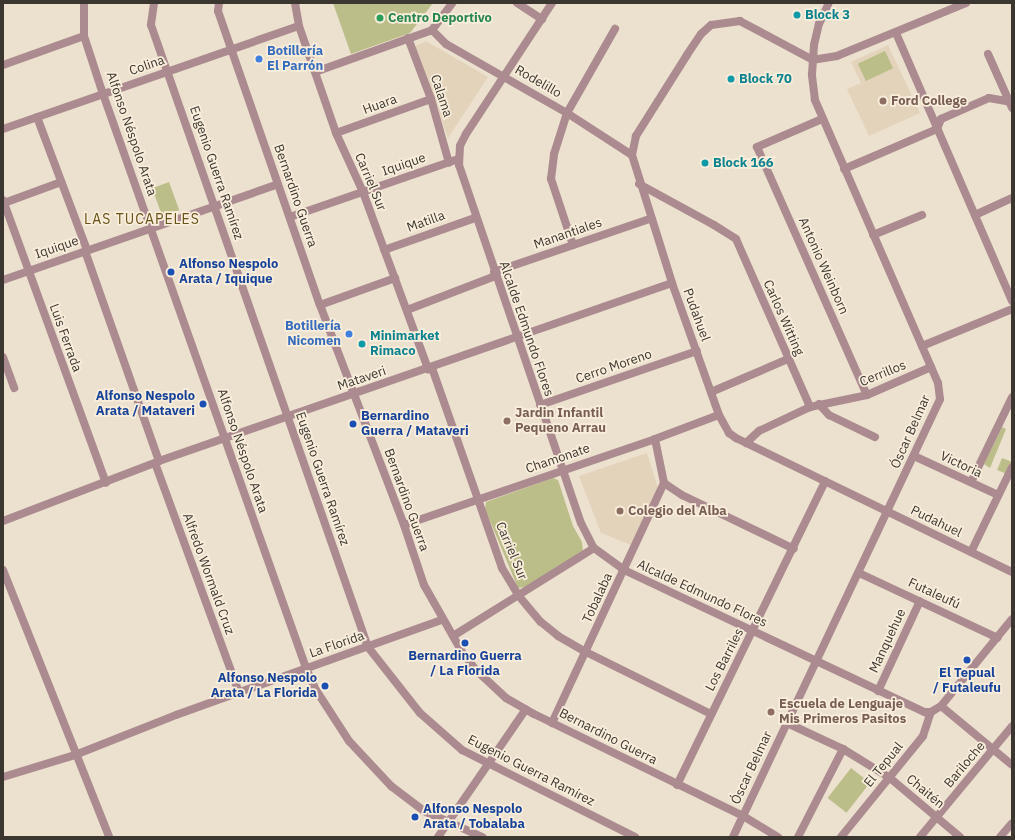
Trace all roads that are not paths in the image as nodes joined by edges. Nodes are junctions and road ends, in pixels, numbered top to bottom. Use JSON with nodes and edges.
{"nodes":[{"id":1,"x":84,"y":3,"type":"edge"},
{"id":2,"x":154,"y":3,"type":"edge"},
{"id":3,"x":219,"y":3,"type":"edge"},
{"id":4,"x":295,"y":3,"type":"edge"},
{"id":5,"x":452,"y":3,"type":"edge"},
{"id":6,"x":518,"y":3,"type":"edge"},
{"id":7,"x":552,"y":3,"type":"edge"},
{"id":8,"x":828,"y":3,"type":"edge"},
{"id":9,"x":966,"y":3,"type":"edge"},
{"id":10,"x":542,"y":19,"type":"junction"},
{"id":11,"x":299,"y":26,"type":"junction"},
{"id":12,"x":615,"y":29,"type":"dead end"},
{"id":13,"x":432,"y":30,"type":"junction"},
{"id":14,"x":896,"y":33,"type":"junction"},
{"id":15,"x":84,"y":36,"type":"junction"},
{"id":16,"x":408,"y":38,"type":"junction"},
{"id":17,"x":231,"y":50,"type":"junction"},
{"id":18,"x":988,"y":54,"type":"dead end"},
{"id":19,"x":813,"y":60,"type":"junction"},
{"id":20,"x":3,"y":65,"type":"edge"},
{"id":21,"x":168,"y":72,"type":"junction"},
{"id":22,"x":315,"y":72,"type":"junction"},
{"id":23,"x":504,"y":77,"type":"junction"},
{"id":24,"x":103,"y":94,"type":"junction"},
{"id":25,"x":431,"y":99,"type":"junction"},
{"id":26,"x":1011,"y":104,"type":"edge"},
{"id":27,"x":566,"y":113,"type":"junction"},
{"id":28,"x":37,"y":117,"type":"junction"},
{"id":29,"x":822,"y":119,"type":"junction"},
{"id":30,"x":938,"y":128,"type":"junction"},
{"id":31,"x":3,"y":129,"type":"edge"},
{"id":32,"x":336,"y":133,"type":"junction"},
{"id":33,"x":632,"y":156,"type":"junction"},
{"id":34,"x":458,"y":160,"type":"junction"},
{"id":35,"x":449,"y":163,"type":"junction"},
{"id":36,"x":844,"y":169,"type":"junction"},
{"id":37,"x":61,"y":182,"type":"junction"},
{"id":38,"x":278,"y":184,"type":"junction"},
{"id":39,"x":639,"y":184,"type":"junction"},
{"id":40,"x":363,"y":192,"type":"junction"},
{"id":41,"x":1012,"y":198,"type":"edge"},
{"id":42,"x":4,"y":201,"type":"edge"},
{"id":43,"x":214,"y":206,"type":"junction"},
{"id":44,"x":922,"y":215,"type":"dead end"},
{"id":45,"x":975,"y":215,"type":"junction"},
{"id":46,"x":290,"y":217,"type":"junction"},
{"id":47,"x":475,"y":218,"type":"junction"},
{"id":48,"x":650,"y":219,"type":"junction"},
{"id":49,"x":151,"y":228,"type":"junction"},
{"id":50,"x":873,"y":235,"type":"junction"},
{"id":51,"x":573,"y":245,"type":"junction"},
{"id":52,"x":384,"y":250,"type":"junction"},
{"id":53,"x":86,"y":251,"type":"junction"},
{"id":54,"x":28,"y":271,"type":"junction"},
{"id":55,"x":495,"y":274,"type":"junction"},
{"id":56,"x":395,"y":278,"type":"junction"},
{"id":57,"x":3,"y":280,"type":"edge"},
{"id":58,"x":672,"y":283,"type":"junction"},
{"id":59,"x":1012,"y":301,"type":"edge"},
{"id":60,"x":320,"y":305,"type":"junction"},
{"id":61,"x":1012,"y":309,"type":"edge"},
{"id":62,"x":406,"y":310,"type":"junction"},
{"id":63,"x":516,"y":337,"type":"junction"},
{"id":64,"x":922,"y":346,"type":"junction"},
{"id":65,"x":697,"y":351,"type":"junction"},
{"id":66,"x":3,"y":357,"type":"edge"},
{"id":67,"x":788,"y":359,"type":"junction"},
{"id":68,"x":931,"y":367,"type":"junction"},
{"id":69,"x":430,"y":368,"type":"junction"},
{"id":70,"x":14,"y":388,"type":"dead end"},
{"id":71,"x":711,"y":392,"type":"junction"},
{"id":72,"x":354,"y":394,"type":"junction"},
{"id":73,"x":867,"y":395,"type":"junction"},
{"id":74,"x":1012,"y":397,"type":"edge"},
{"id":75,"x":819,"y":404,"type":"junction"},
{"id":76,"x":540,"y":405,"type":"junction"},
{"id":77,"x":810,"y":407,"type":"junction"},
{"id":78,"x":719,"y":415,"type":"junction"},
{"id":79,"x":288,"y":416,"type":"junction"},
{"id":80,"x":875,"y":437,"type":"dead end"},
{"id":81,"x":225,"y":438,"type":"junction"},
{"id":82,"x":655,"y":439,"type":"junction"},
{"id":83,"x":746,"y":444,"type":"junction"},
{"id":84,"x":914,"y":456,"type":"junction"},
{"id":85,"x":157,"y":462,"type":"junction"},
{"id":86,"x":1012,"y":467,"type":"edge"},
{"id":87,"x":562,"y":469,"type":"junction"},
{"id":88,"x":825,"y":481,"type":"junction"},
{"id":89,"x":971,"y":482,"type":"junction"},
{"id":90,"x":106,"y":483,"type":"junction"},
{"id":91,"x":664,"y":483,"type":"junction"},
{"id":92,"x":998,"y":495,"type":"junction"},
{"id":93,"x":478,"y":500,"type":"junction"},
{"id":94,"x":887,"y":512,"type":"junction"},
{"id":95,"x":3,"y":521,"type":"edge"},
{"id":96,"x":404,"y":525,"type":"junction"},
{"id":97,"x":594,"y":548,"type":"junction"},
{"id":98,"x":794,"y":549,"type":"junction"},
{"id":99,"x":971,"y":552,"type":"junction"},
{"id":100,"x":3,"y":570,"type":"edge"},
{"id":101,"x":624,"y":570,"type":"junction"},
{"id":102,"x":1012,"y":572,"type":"edge"},
{"id":103,"x":859,"y":573,"type":"junction"},
{"id":104,"x":518,"y":595,"type":"junction"},
{"id":105,"x":920,"y":601,"type":"junction"},
{"id":106,"x":1012,"y":619,"type":"edge"},
{"id":107,"x":442,"y":620,"type":"junction"},
{"id":108,"x":753,"y":631,"type":"junction"},
{"id":109,"x":453,"y":636,"type":"junction"},
{"id":110,"x":998,"y":638,"type":"junction"},
{"id":111,"x":368,"y":647,"type":"junction"},
{"id":112,"x":586,"y":652,"type":"junction"},
{"id":113,"x":816,"y":661,"type":"junction"},
{"id":114,"x":306,"y":668,"type":"junction"},
{"id":115,"x":878,"y":690,"type":"junction"},
{"id":116,"x":239,"y":693,"type":"junction"},
{"id":117,"x":940,"y":706,"type":"junction"},
{"id":118,"x":526,"y":709,"type":"junction"},
{"id":119,"x":931,"y":712,"type":"junction"},
{"id":120,"x":711,"y":714,"type":"junction"},
{"id":121,"x":552,"y":723,"type":"junction"},
{"id":122,"x":787,"y":723,"type":"junction"},
{"id":123,"x":1012,"y":726,"type":"edge"},
{"id":124,"x":843,"y":749,"type":"junction"},
{"id":125,"x":993,"y":750,"type":"junction"},
{"id":126,"x":75,"y":755,"type":"junction"},
{"id":127,"x":487,"y":764,"type":"junction"},
{"id":128,"x":1012,"y":765,"type":"edge"},
{"id":129,"x":3,"y":777,"type":"edge"},
{"id":130,"x":890,"y":778,"type":"junction"},
{"id":131,"x":677,"y":786,"type":"junction"},
{"id":132,"x":743,"y":816,"type":"junction"},
{"id":133,"x":936,"y":818,"type":"junction"},
{"id":134,"x":448,"y":822,"type":"junction"},
{"id":135,"x":1012,"y":823,"type":"edge"},
{"id":136,"x":109,"y":837,"type":"edge"},
{"id":137,"x":438,"y":837,"type":"edge"},
{"id":138,"x":482,"y":837,"type":"edge"},
{"id":139,"x":635,"y":837,"type":"edge"},
{"id":140,"x":733,"y":837,"type":"edge"},
{"id":141,"x":778,"y":837,"type":"edge"},
{"id":142,"x":798,"y":837,"type":"edge"},
{"id":143,"x":841,"y":837,"type":"edge"},
{"id":144,"x":920,"y":837,"type":"edge"},
{"id":145,"x":960,"y":837,"type":"edge"},
{"id":146,"x":1000,"y":837,"type":"edge"}],
"edges":[{"from":1,"to":15,"type":"street","name":"Alfonso Néspolo Arata"},
{"from":2,"to":21,"type":"street","name":"Eugenio Guerra Ramírez"},
{"from":3,"to":17,"type":"street","name":"Bernardino Guerra"},
{"from":4,"to":11,"type":"street","name":"Carriel Sur"},
{"from":5,"to":13,"type":"street"},
{"from":6,"to":10,"type":"street"},
{"from":7,"to":10,"type":"street","name":"Alcalde Edmundo Flores"},
{"from":8,"to":19,"type":"street","name":"Óscar Belmar"},
{"from":9,"to":14,"type":"street"},
{"from":10,"to":23,"type":"street","name":"Alcalde Edmundo Flores"},
{"from":11,"to":17,"type":"street","name":"Colina"},
{"from":11,"to":22,"type":"street","name":"Carriel Sur"},
{"from":12,"to":27,"type":"street"},
{"from":13,"to":16,"type":"street"},
{"from":13,"to":23,"type":"street","name":"Rodelillo"},
{"from":14,"to":19,"type":"street"},
{"from":14,"to":30,"type":"street"},
{"from":15,"to":20,"type":"street"},
{"from":15,"to":24,"type":"street","name":"Alfonso Néspolo Arata"},
{"from":16,"to":22,"type":"street"},
{"from":16,"to":25,"type":"street","name":"Calama"},
{"from":17,"to":21,"type":"street","name":"Colina"},
{"from":17,"to":38,"type":"street","name":"Bernardino Guerra"},
{"from":18,"to":26,"type":"street"},
{"from":19,"to":29,"type":"street","name":"Óscar Belmar"},
{"from":19,"to":33,"type":"street","name":"Pudahuel"},
{"from":21,"to":24,"type":"street","name":"Colina"},
{"from":21,"to":43,"type":"street","name":"Eugenio Guerra Ramírez"},
{"from":22,"to":32,"type":"street","name":"Carriel Sur"},
{"from":23,"to":27,"type":"street","name":"Rodelillo"},
{"from":23,"to":34,"type":"street","name":"Alcalde Edmundo Flores"},
{"from":24,"to":28,"type":"street","name":"Colina"},
{"from":24,"to":49,"type":"street","name":"Alfonso Néspolo Arata"},
{"from":25,"to":32,"type":"street","name":"Huara"},
{"from":25,"to":35,"type":"street","name":"Calama"},
{"from":26,"to":30,"type":"street"},
{"from":27,"to":33,"type":"street","name":"Rodelillo"},
{"from":27,"to":51,"type":"street"},
{"from":28,"to":31,"type":"street","name":"Colina"},
{"from":28,"to":37,"type":"street","name":"Alfredo Wormald Cruz"},
{"from":29,"to":36,"type":"street","name":"Óscar Belmar"},
{"from":29,"to":73,"type":"street","name":"Antonio Weinborn"},
{"from":30,"to":36,"type":"street"},
{"from":30,"to":45,"type":"street"},
{"from":32,"to":40,"type":"street","name":"Carriel Sur"},
{"from":33,"to":39,"type":"street","name":"Pudahuel"},
{"from":34,"to":35,"type":"street","name":"Iquique"},
{"from":34,"to":47,"type":"street","name":"Alcalde Edmundo Flores"},
{"from":35,"to":40,"type":"street","name":"Iquique"},
{"from":36,"to":50,"type":"street","name":"Óscar Belmar"},
{"from":37,"to":42,"type":"street"},
{"from":37,"to":53,"type":"street","name":"Alfredo Wormald Cruz"},
{"from":38,"to":43,"type":"street","name":"Iquique"},
{"from":38,"to":46,"type":"street","name":"Bernardino Guerra"},
{"from":39,"to":48,"type":"street","name":"Pudahuel"},
{"from":39,"to":67,"type":"street","name":"Carlos Witting"},
{"from":40,"to":46,"type":"street","name":"Iquique"},
{"from":40,"to":52,"type":"street","name":"Carriel Sur"},
{"from":41,"to":45,"type":"street"},
{"from":42,"to":54,"type":"street","name":"Luis Ferrada"},
{"from":43,"to":49,"type":"street","name":"Iquique"},
{"from":43,"to":79,"type":"street","name":"Eugenio Guerra Ramírez"},
{"from":44,"to":50,"type":"street"},
{"from":45,"to":59,"type":"street"},
{"from":46,"to":60,"type":"street","name":"Bernardino Guerra"},
{"from":47,"to":52,"type":"street","name":"Matilla"},
{"from":47,"to":55,"type":"street","name":"Alcalde Edmundo Flores"},
{"from":48,"to":51,"type":"street","name":"Manantiales"},
{"from":48,"to":58,"type":"street","name":"Pudahuel"},
{"from":49,"to":53,"type":"street","name":"Iquique"},
{"from":49,"to":81,"type":"street","name":"Alfonso Néspolo Arata"},
{"from":50,"to":64,"type":"street","name":"Óscar Belmar"},
{"from":51,"to":55,"type":"street","name":"Manantiales"},
{"from":52,"to":56,"type":"street","name":"Carriel Sur"},
{"from":53,"to":54,"type":"street","name":"Iquique"},
{"from":53,"to":85,"type":"street","name":"Alfredo Wormald Cruz"},
{"from":54,"to":57,"type":"street","name":"Iquique"},
{"from":54,"to":90,"type":"street","name":"Luis Ferrada"},
{"from":55,"to":62,"type":"street","name":"Manantiales"},
{"from":55,"to":63,"type":"street","name":"Alcalde Edmundo Flores"},
{"from":56,"to":60,"type":"street"},
{"from":56,"to":62,"type":"street","name":"Carriel Sur"},
{"from":58,"to":63,"type":"street","name":"Mataveri"},
{"from":58,"to":65,"type":"street","name":"Pudahuel"},
{"from":60,"to":72,"type":"street","name":"Bernardino Guerra"},
{"from":61,"to":64,"type":"street"},
{"from":62,"to":69,"type":"street","name":"Carriel Sur"},
{"from":63,"to":69,"type":"street","name":"Mataveri"},
{"from":63,"to":76,"type":"street","name":"Alcalde Edmundo Flores"},
{"from":64,"to":68,"type":"street","name":"Óscar Belmar"},
{"from":65,"to":71,"type":"street","name":"Pudahuel"},
{"from":65,"to":76,"type":"street","name":"Cerro Moreno"},
{"from":66,"to":70,"type":"street"},
{"from":67,"to":71,"type":"street"},
{"from":67,"to":77,"type":"street","name":"Carlos Witting"},
{"from":68,"to":73,"type":"street","name":"Cerrillos"},
{"from":68,"to":84,"type":"street","name":"Óscar Belmar"},
{"from":69,"to":72,"type":"street","name":"Mataveri"},
{"from":69,"to":93,"type":"street","name":"Carriel Sur"},
{"from":71,"to":78,"type":"street","name":"Pudahuel"},
{"from":72,"to":79,"type":"street","name":"Mataveri"},
{"from":72,"to":96,"type":"street","name":"Bernardino Guerra"},
{"from":73,"to":75,"type":"street","name":"Cerrillos"},
{"from":74,"to":89,"type":"street"},
{"from":75,"to":77,"type":"street","name":"Cerrillos"},
{"from":75,"to":80,"type":"street"},
{"from":76,"to":87,"type":"street","name":"Alcalde Edmundo Flores"},
{"from":77,"to":83,"type":"street","name":"Cerrillos"},
{"from":78,"to":82,"type":"street","name":"Chamonate"},
{"from":78,"to":83,"type":"street","name":"Pudahuel"},
{"from":79,"to":81,"type":"street","name":"Mataveri"},
{"from":79,"to":111,"type":"street","name":"Eugenio Guerra Ramírez"},
{"from":81,"to":85,"type":"street","name":"Mataveri"},
{"from":81,"to":114,"type":"street","name":"Alfonso Néspolo Arata"},
{"from":82,"to":87,"type":"street","name":"Chamonate"},
{"from":82,"to":91,"type":"street"},
{"from":83,"to":88,"type":"street","name":"Pudahuel"},
{"from":84,"to":89,"type":"street","name":"Victoria"},
{"from":84,"to":94,"type":"street","name":"Óscar Belmar"},
{"from":85,"to":90,"type":"street","name":"Mataveri"},
{"from":85,"to":116,"type":"street","name":"Alfredo Wormald Cruz"},
{"from":86,"to":92,"type":"street"},
{"from":87,"to":93,"type":"street","name":"Chamonate"},
{"from":87,"to":97,"type":"street","name":"Alcalde Edmundo Flores"},
{"from":88,"to":94,"type":"street","name":"Pudahuel"},
{"from":88,"to":98,"type":"street","name":"Los Barriles"},
{"from":89,"to":92,"type":"street","name":"Victoria"},
{"from":90,"to":95,"type":"street","name":"Mataveri"},
{"from":91,"to":98,"type":"street"},
{"from":91,"to":101,"type":"street","name":"Tobalaba"},
{"from":92,"to":99,"type":"street"},
{"from":93,"to":96,"type":"street","name":"Chamonate"},
{"from":93,"to":104,"type":"street","name":"Carriel Sur"},
{"from":94,"to":99,"type":"street","name":"Pudahuel"},
{"from":94,"to":103,"type":"street","name":"Óscar Belmar"},
{"from":96,"to":107,"type":"street","name":"Bernardino Guerra"},
{"from":97,"to":101,"type":"street","name":"Alcalde Edmundo Flores"},
{"from":97,"to":104,"type":"street"},
{"from":98,"to":108,"type":"street","name":"Los Barriles"},
{"from":99,"to":102,"type":"street","name":"Pudahuel"},
{"from":100,"to":126,"type":"street"},
{"from":101,"to":108,"type":"street","name":"Alcalde Edmundo Flores"},
{"from":101,"to":112,"type":"street","name":"Tobalaba"},
{"from":103,"to":105,"type":"street","name":"Futaleufú"},
{"from":103,"to":113,"type":"street","name":"Óscar Belmar"},
{"from":104,"to":109,"type":"street"},
{"from":104,"to":112,"type":"street","name":"Carriel Sur"},
{"from":105,"to":110,"type":"street","name":"Futaleufú"},
{"from":105,"to":115,"type":"street","name":"Manquehue"},
{"from":106,"to":110,"type":"street"},
{"from":107,"to":109,"type":"street","name":"Bernardino Guerra"},
{"from":107,"to":111,"type":"street","name":"La Florida"},
{"from":108,"to":113,"type":"street","name":"Alcalde Edmundo Flores"},
{"from":108,"to":120,"type":"street","name":"Los Barriles"},
{"from":109,"to":118,"type":"street","name":"Bernardino Guerra"},
{"from":110,"to":117,"type":"street"},
{"from":111,"to":114,"type":"street","name":"La Florida"},
{"from":111,"to":127,"type":"street","name":"Eugenio Guerra Ramírez"},
{"from":112,"to":120,"type":"street","name":"Carriel Sur"},
{"from":112,"to":121,"type":"street","name":"Tobalaba"},
{"from":113,"to":115,"type":"street","name":"Alcalde Edmundo Flores"},
{"from":113,"to":122,"type":"street","name":"Óscar Belmar"},
{"from":114,"to":116,"type":"street","name":"La Florida"},
{"from":114,"to":134,"type":"street","name":"Alfonso Néspolo Arata"},
{"from":115,"to":119,"type":"street","name":"Alcalde Edmundo Flores"},
{"from":116,"to":126,"type":"street","name":"La Florida"},
{"from":117,"to":119,"type":"street"},
{"from":117,"to":125,"type":"street"},
{"from":118,"to":121,"type":"street","name":"Bernardino Guerra"},
{"from":118,"to":127,"type":"street"},
{"from":119,"to":130,"type":"street","name":"El Tepual"},
{"from":120,"to":131,"type":"street","name":"Los Barriles"},
{"from":121,"to":131,"type":"street","name":"Bernardino Guerra"},
{"from":122,"to":124,"type":"street","name":"Chaitén"},
{"from":122,"to":132,"type":"street","name":"Óscar Belmar"},
{"from":123,"to":125,"type":"street","name":"Bariloche"},
{"from":124,"to":130,"type":"street","name":"Chaitén"},
{"from":124,"to":142,"type":"street"},
{"from":125,"to":128,"type":"street"},
{"from":125,"to":133,"type":"street","name":"Bariloche"},
{"from":126,"to":129,"type":"street","name":"La Florida"},
{"from":126,"to":136,"type":"street"},
{"from":127,"to":134,"type":"street"},
{"from":127,"to":139,"type":"street","name":"Eugenio Guerra Ramírez"},
{"from":130,"to":133,"type":"street","name":"Chaitén"},
{"from":130,"to":143,"type":"street","name":"El Tepual"},
{"from":131,"to":132,"type":"street","name":"Bernardino Guerra"},
{"from":132,"to":140,"type":"street","name":"Óscar Belmar"},
{"from":132,"to":141,"type":"street","name":"Bernardino Guerra"},
{"from":133,"to":144,"type":"street","name":"Bariloche"},
{"from":133,"to":145,"type":"street","name":"Chaitén"},
{"from":134,"to":137,"type":"street"},
{"from":134,"to":138,"type":"street","name":"Alfonso Néspolo Arata"},
{"from":135,"to":146,"type":"street"}]}
